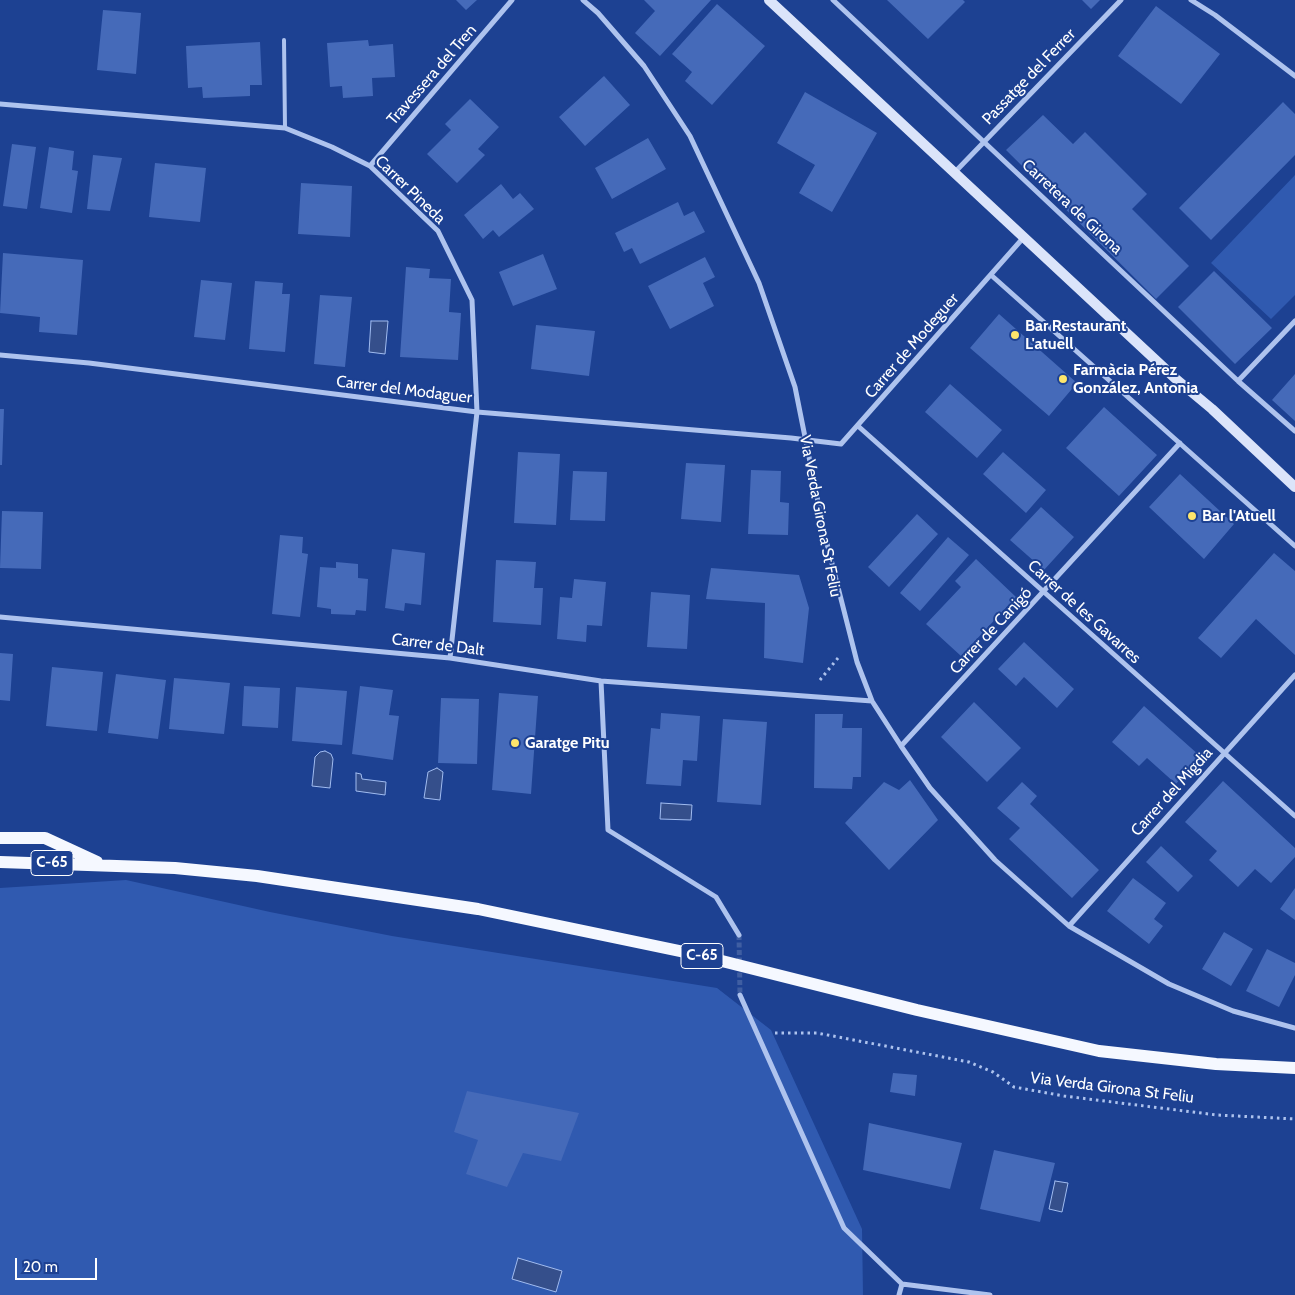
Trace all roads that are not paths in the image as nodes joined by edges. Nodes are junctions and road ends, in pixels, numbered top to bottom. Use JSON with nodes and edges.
{"nodes":[{"id":1,"x":512,"y":0,"type":"edge"},
{"id":2,"x":583,"y":0,"type":"edge"},
{"id":3,"x":769,"y":0,"type":"edge"},
{"id":4,"x":833,"y":0,"type":"edge"},
{"id":5,"x":1121,"y":0,"type":"edge"},
{"id":6,"x":1190,"y":0,"type":"edge"},
{"id":7,"x":284,"y":40,"type":"dead end"},
{"id":8,"x":1295,"y":76,"type":"edge"},
{"id":9,"x":0,"y":104,"type":"edge"},
{"id":10,"x":285,"y":128,"type":"junction"},
{"id":11,"x":984,"y":142,"type":"junction"},
{"id":12,"x":370,"y":166,"type":"junction"},
{"id":13,"x":955,"y":172,"type":"junction"},
{"id":14,"x":1024,"y":237,"type":"junction"},
{"id":15,"x":990,"y":275,"type":"junction"},
{"id":16,"x":1295,"y":321,"type":"edge"},
{"id":17,"x":0,"y":355,"type":"edge"},
{"id":18,"x":1238,"y":381,"type":"junction"},
{"id":19,"x":477,"y":412,"type":"junction"},
{"id":20,"x":858,"y":426,"type":"junction"},
{"id":21,"x":1295,"y":431,"type":"edge"},
{"id":22,"x":807,"y":440,"type":"junction"},
{"id":23,"x":1180,"y":443,"type":"junction"},
{"id":24,"x":1295,"y":487,"type":"edge"},
{"id":25,"x":1295,"y":546,"type":"edge"},
{"id":26,"x":1044,"y":593,"type":"junction"},
{"id":27,"x":0,"y":617,"type":"edge"},
{"id":28,"x":450,"y":658,"type":"junction"},
{"id":29,"x":1295,"y":675,"type":"edge"},
{"id":30,"x":601,"y":681,"type":"junction"},
{"id":31,"x":872,"y":701,"type":"junction"},
{"id":32,"x":900,"y":746,"type":"junction"},
{"id":33,"x":1224,"y":752,"type":"junction"},
{"id":34,"x":1295,"y":816,"type":"edge"},
{"id":35,"x":0,"y":838,"type":"edge"},
{"id":36,"x":0,"y":862,"type":"edge"},
{"id":37,"x":104,"y":865,"type":"junction"},
{"id":38,"x":1070,"y":926,"type":"junction"},
{"id":39,"x":739,"y":934,"type":"tunnel mouth"},
{"id":40,"x":740,"y":995,"type":"tunnel mouth"},
{"id":41,"x":1295,"y":1028,"type":"edge"},
{"id":42,"x":1295,"y":1068,"type":"edge"},
{"id":43,"x":902,"y":1284,"type":"junction"},
{"id":44,"x":899,"y":1295,"type":"edge"},
{"id":45,"x":990,"y":1295,"type":"edge"}],
"edges":[{"from":1,"to":12,"type":"street","name":"Travessera del Tren"},
{"from":2,"to":22,"type":"street"},
{"from":3,"to":13,"type":"main road"},
{"from":4,"to":11,"type":"street","name":"Carretera de Girona"},
{"from":5,"to":11,"type":"street","name":"Passatge del Ferrer"},
{"from":6,"to":8,"type":"street"},
{"from":7,"to":10,"type":"lane"},
{"from":9,"to":10,"type":"street","name":"Carrer Pineda"},
{"from":10,"to":12,"type":"street","name":"Carrer Pineda"},
{"from":11,"to":13,"type":"street","name":"Passatge del Ferrer"},
{"from":11,"to":18,"type":"street","name":"Carretera de Girona"},
{"from":12,"to":19,"type":"street","name":"Carrer Pineda"},
{"from":13,"to":14,"type":"main road"},
{"from":14,"to":15,"type":"street","name":"Carrer de Modeguer"},
{"from":14,"to":24,"type":"main road"},
{"from":15,"to":20,"type":"street","name":"Carrer de Modeguer"},
{"from":15,"to":23,"type":"street"},
{"from":16,"to":18,"type":"street"},
{"from":17,"to":19,"type":"street","name":"Carrer del Modaguer"},
{"from":18,"to":21,"type":"street","name":"Carretera de Girona"},
{"from":19,"to":22,"type":"street","name":"Carrer del Modaguer"},
{"from":19,"to":28,"type":"street","name":"Carrer Pineda"},
{"from":20,"to":22,"type":"street","name":"Carrer de Modeguer"},
{"from":20,"to":26,"type":"street","name":"Carrer de les Gavarres"},
{"from":22,"to":31,"type":"street"},
{"from":23,"to":25,"type":"street"},
{"from":23,"to":26,"type":"street","name":"Carrer de Canigó"},
{"from":26,"to":32,"type":"street","name":"Carrer de Canigó"},
{"from":26,"to":33,"type":"street","name":"Carrer de les Gavarres"},
{"from":27,"to":28,"type":"street","name":"Carrer de Dalt"},
{"from":28,"to":30,"type":"street","name":"Carrer de Dalt"},
{"from":29,"to":33,"type":"street","name":"Carrer del Migdia"},
{"from":30,"to":31,"type":"street","name":"Carrer de Dalt"},
{"from":30,"to":39,"type":"street"},
{"from":31,"to":32,"type":"street"},
{"from":32,"to":38,"type":"street"},
{"from":33,"to":34,"type":"street","name":"Carrer de les Gavarres"},
{"from":33,"to":38,"type":"street","name":"Carrer del Migdia"},
{"from":35,"to":37,"type":"main road"},
{"from":36,"to":37,"type":"main road","number":"C-65"},
{"from":37,"to":42,"type":"main road","number":"C-65"},
{"from":38,"to":41,"type":"street"},
{"from":40,"to":43,"type":"street"},
{"from":43,"to":44,"type":"street"},
{"from":43,"to":45,"type":"street"}]}
